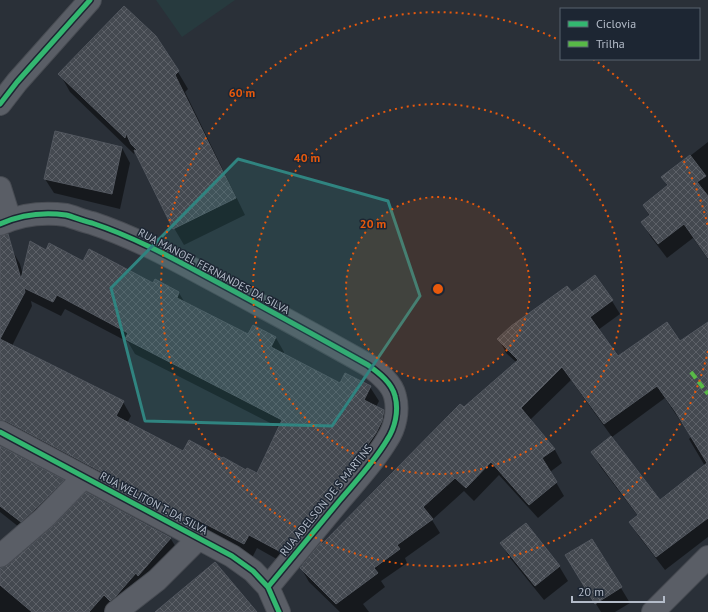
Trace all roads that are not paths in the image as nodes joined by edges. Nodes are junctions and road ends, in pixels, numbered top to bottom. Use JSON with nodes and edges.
{"nodes":[{"id":1,"x":90,"y":0,"type":"edge"},
{"id":2,"x":0,"y":104,"type":"edge"},
{"id":3,"x":0,"y":188,"type":"edge"},
{"id":4,"x":5,"y":222,"type":"edge"},
{"id":5,"x":384,"y":378,"type":"joint"},
{"id":6,"x":0,"y":432,"type":"edge"},
{"id":7,"x":84,"y":476,"type":"junction"},
{"id":8,"x":199,"y":538,"type":"junction"},
{"id":9,"x":0,"y":556,"type":"edge"},
{"id":10,"x":708,"y":558,"type":"edge"},
{"id":11,"x":268,"y":587,"type":"junction"},
{"id":12,"x":116,"y":612,"type":"edge"},
{"id":13,"x":279,"y":612,"type":"edge"},
{"id":14,"x":653,"y":612,"type":"edge"}],
"edges":[{"from":1,"to":2,"type":"street"},
{"from":3,"to":4,"type":"street"},
{"from":4,"to":5,"type":"street","name":"RUA MANOEL FERNANDES DA SILVA"},
{"from":5,"to":11,"type":"street","name":"RUA ADELSON DE S MARTINS"},
{"from":6,"to":7,"type":"street","name":"RUA WELITON T. DA SILVA"},
{"from":7,"to":8,"type":"street","name":"RUA WELITON T. DA SILVA"},
{"from":7,"to":9,"type":"street"},
{"from":8,"to":11,"type":"street","name":"RUA WELITON T. DA SILVA"},
{"from":8,"to":12,"type":"street"},
{"from":10,"to":14,"type":"street"},
{"from":11,"to":13,"type":"street","name":"RUA WELITON T. DA SILVA"}]}
